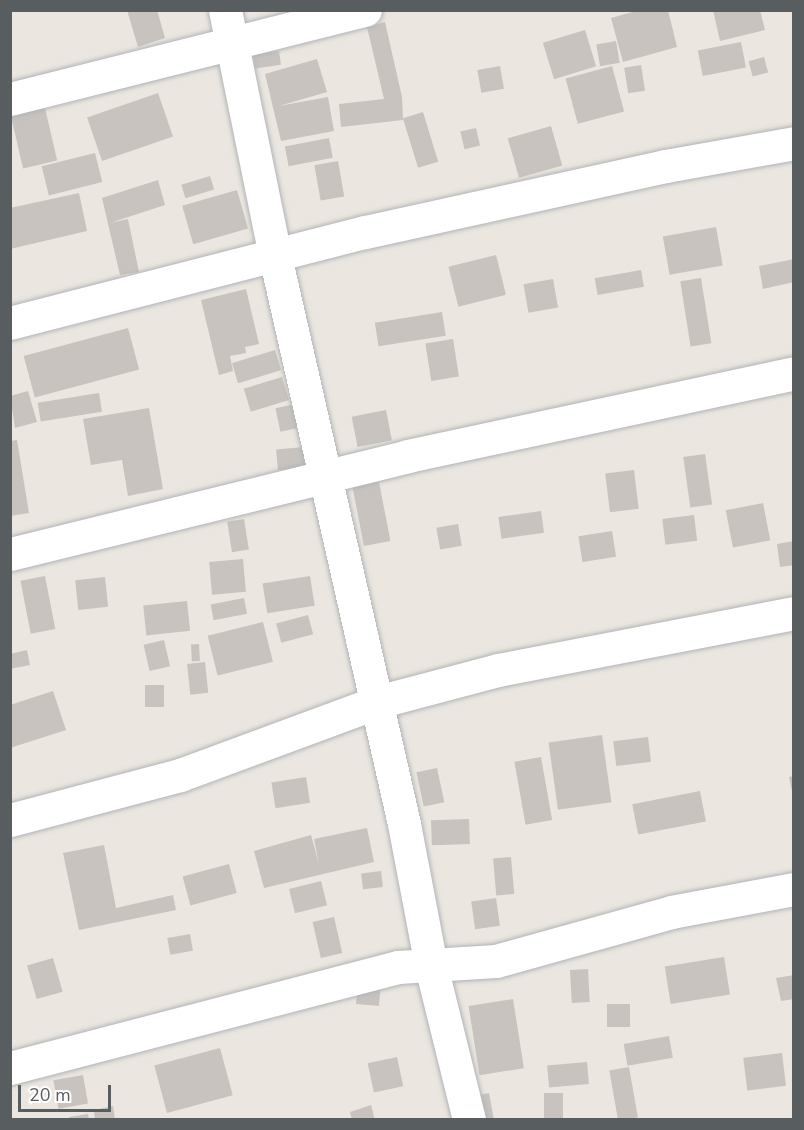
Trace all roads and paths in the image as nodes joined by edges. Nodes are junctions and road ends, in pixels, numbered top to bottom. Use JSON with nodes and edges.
{"nodes":[{"id":1,"x":225,"y":10,"type":"edge"},
{"id":2,"x":365,"y":10,"type":"edge"},
{"id":3,"x":229,"y":45,"type":"junction"},
{"id":4,"x":10,"y":99,"type":"edge"},
{"id":5,"x":794,"y":143,"type":"edge"},
{"id":6,"x":275,"y":256,"type":"junction"},
{"id":7,"x":10,"y":323,"type":"edge"},
{"id":8,"x":794,"y":373,"type":"edge"},
{"id":9,"x":325,"y":476,"type":"junction"},
{"id":10,"x":10,"y":554,"type":"edge"},
{"id":11,"x":794,"y":613,"type":"edge"},
{"id":12,"x":377,"y":702,"type":"junction"},
{"id":13,"x":10,"y":820,"type":"edge"},
{"id":14,"x":794,"y":889,"type":"edge"},
{"id":15,"x":431,"y":966,"type":"junction"},
{"id":16,"x":10,"y":1068,"type":"edge"},
{"id":17,"x":469,"y":1119,"type":"edge"}],
"edges":[{"from":1,"to":3,"type":"street"},
{"from":2,"to":3,"type":"street"},
{"from":3,"to":4,"type":"street"},
{"from":3,"to":6,"type":"street"},
{"from":5,"to":6,"type":"street"},
{"from":6,"to":7,"type":"street"},
{"from":6,"to":9,"type":"street"},
{"from":8,"to":9,"type":"street"},
{"from":9,"to":10,"type":"street"},
{"from":9,"to":12,"type":"street"},
{"from":11,"to":12,"type":"street"},
{"from":12,"to":13,"type":"street"},
{"from":12,"to":15,"type":"street"},
{"from":14,"to":15,"type":"street"},
{"from":15,"to":16,"type":"street"},
{"from":15,"to":17,"type":"street"}]}
